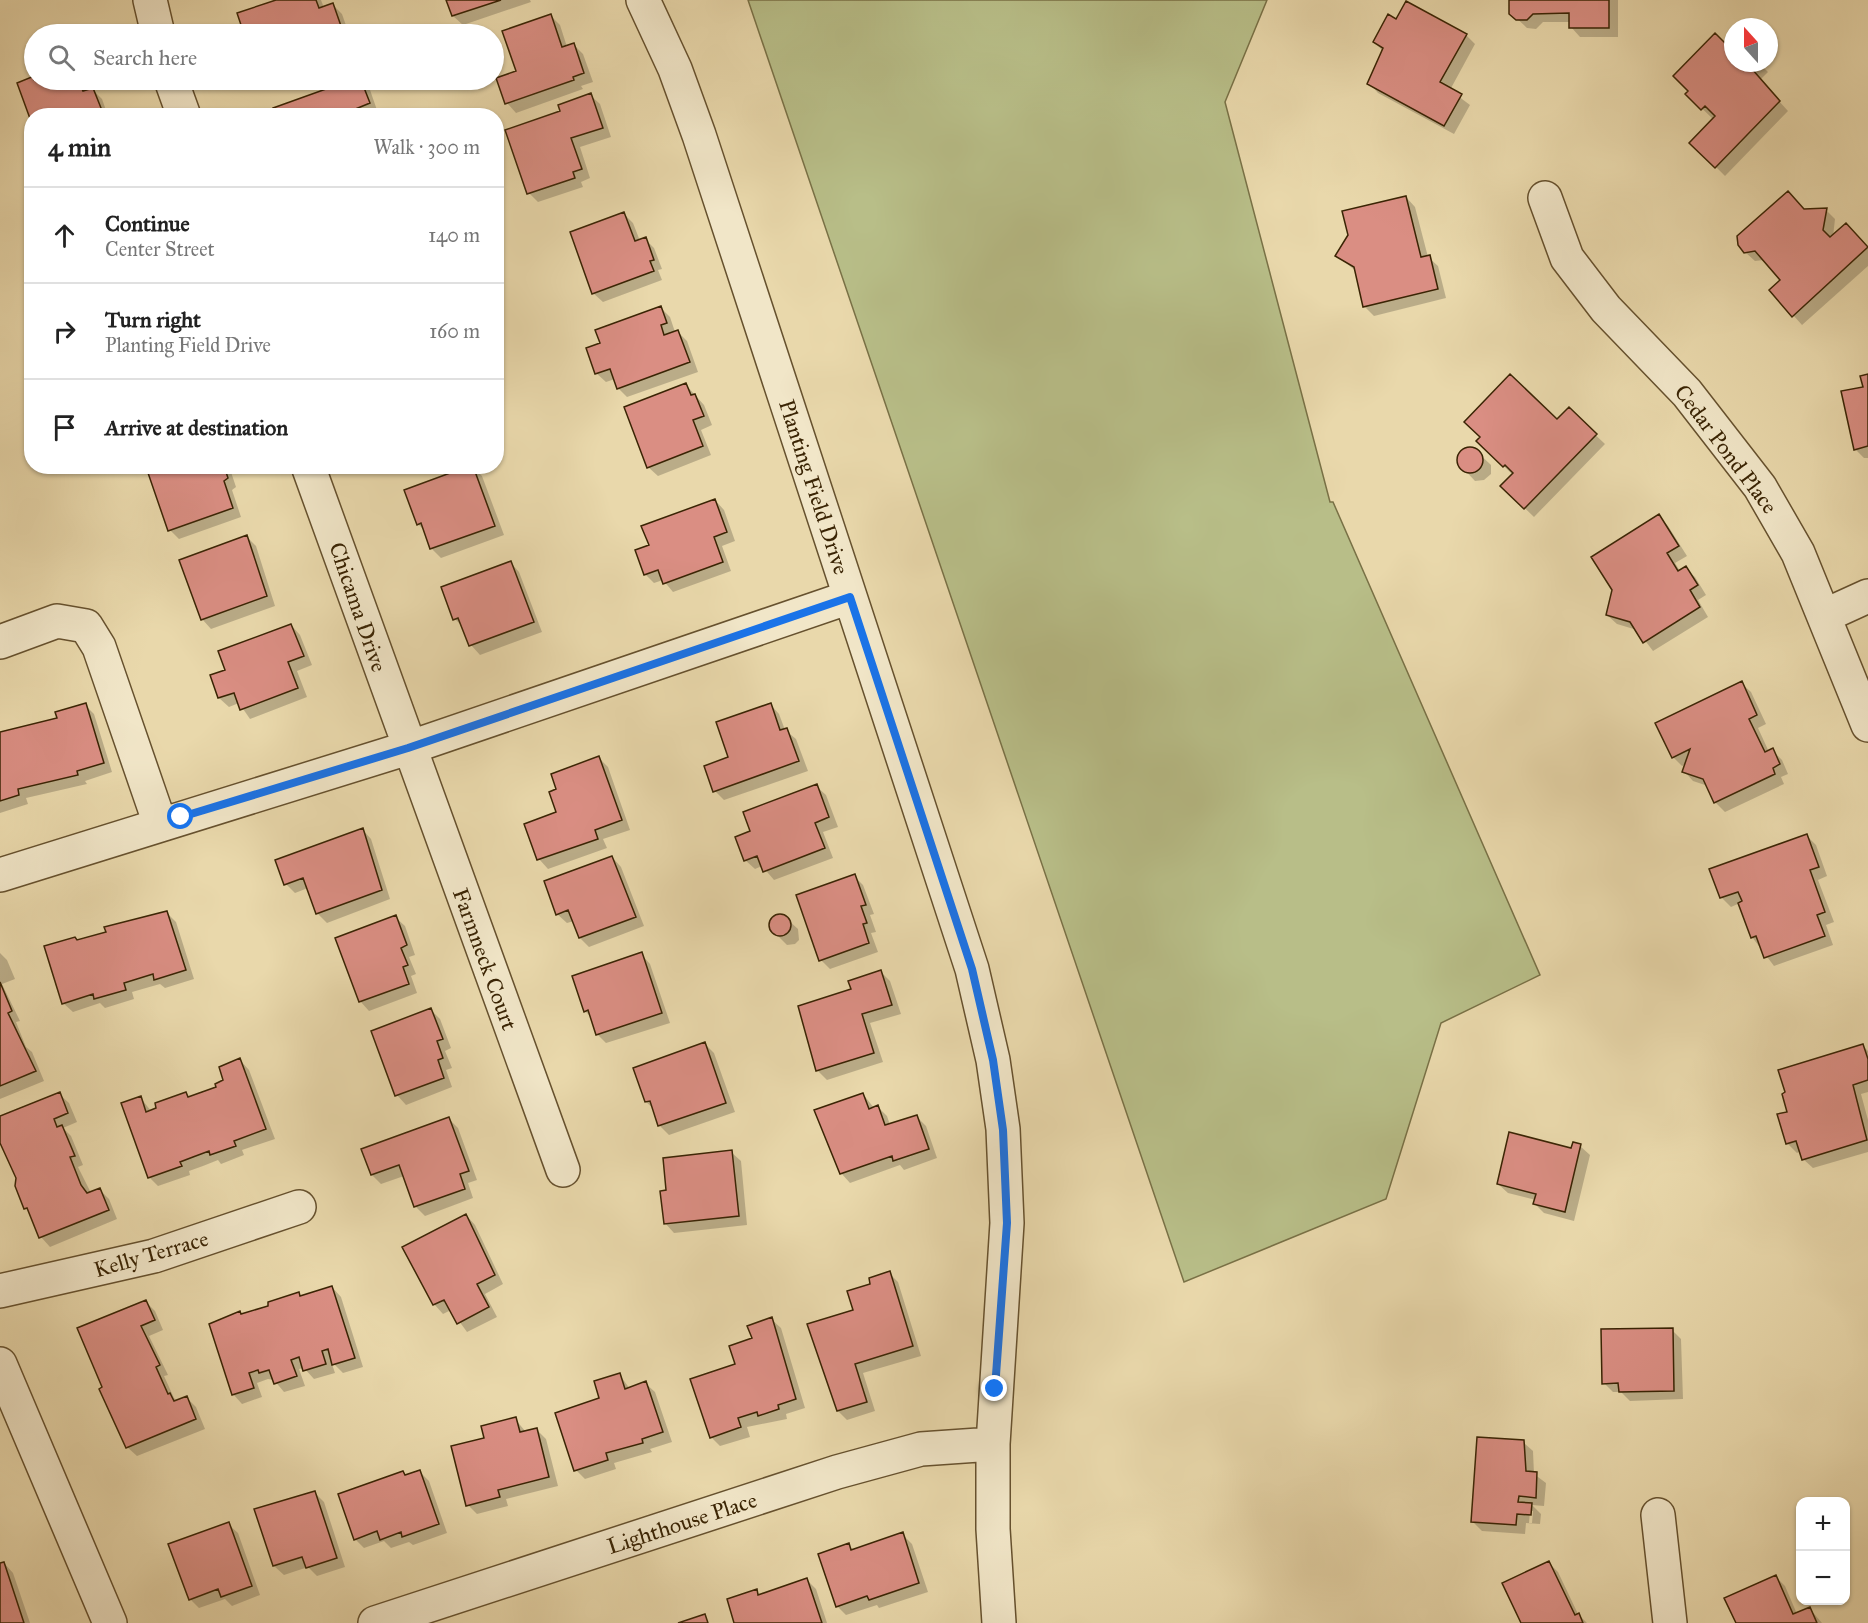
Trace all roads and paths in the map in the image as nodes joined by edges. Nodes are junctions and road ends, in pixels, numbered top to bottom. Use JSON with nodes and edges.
{"nodes":[{"id":1,"x":150,"y":0,"type":"edge"},
{"id":2,"x":643,"y":0,"type":"edge"},
{"id":3,"x":156,"y":24,"type":"edge"},
{"id":4,"x":175,"y":90,"type":"edge"},
{"id":5,"x":181,"y":108,"type":"edge"},
{"id":6,"x":1545,"y":198,"type":"dead end"},
{"id":7,"x":311,"y":474,"type":"edge"},
{"id":8,"x":1868,"y":596,"type":"edge"},
{"id":9,"x":850,"y":597,"type":"junction"},
{"id":10,"x":1824,"y":616,"type":"junction"},
{"id":11,"x":0,"y":642,"type":"edge"},
{"id":12,"x":1868,"y":725,"type":"edge"},
{"id":13,"x":408,"y":748,"type":"junction"},
{"id":14,"x":160,"y":824,"type":"junction"},
{"id":15,"x":0,"y":875,"type":"edge"},
{"id":16,"x":563,"y":1170,"type":"dead end"},
{"id":17,"x":299,"y":1207,"type":"dead end"},
{"id":18,"x":0,"y":1291,"type":"edge"},
{"id":19,"x":0,"y":1364,"type":"edge"},
{"id":20,"x":993,"y":1444,"type":"junction"},
{"id":21,"x":1658,"y":1515,"type":"dead end"},
{"id":22,"x":110,"y":1623,"type":"edge"},
{"id":23,"x":375,"y":1623,"type":"edge"},
{"id":24,"x":999,"y":1623,"type":"edge"},
{"id":25,"x":1670,"y":1623,"type":"edge"}],
"edges":[{"from":1,"to":3,"type":"street"},
{"from":2,"to":9,"type":"street","name":"Planting Field Drive"},
{"from":4,"to":5,"type":"street"},
{"from":6,"to":10,"type":"street","name":"Cedar Pond Place"},
{"from":7,"to":13,"type":"street","name":"Chicama Drive"},
{"from":8,"to":10,"type":"street"},
{"from":9,"to":13,"type":"street"},
{"from":9,"to":20,"type":"street","name":"Planting Field Drive"},
{"from":10,"to":12,"type":"street","name":"Cedar Pond Place"},
{"from":11,"to":14,"type":"street"},
{"from":13,"to":14,"type":"street"},
{"from":13,"to":16,"type":"street","name":"Farmneck Court"},
{"from":14,"to":15,"type":"street"},
{"from":17,"to":18,"type":"street","name":"Kelly Terrace"},
{"from":19,"to":22,"type":"street"},
{"from":20,"to":23,"type":"street","name":"Lighthouse Place"},
{"from":20,"to":24,"type":"street","name":"Planting Field Drive"},
{"from":21,"to":25,"type":"street"}]}
